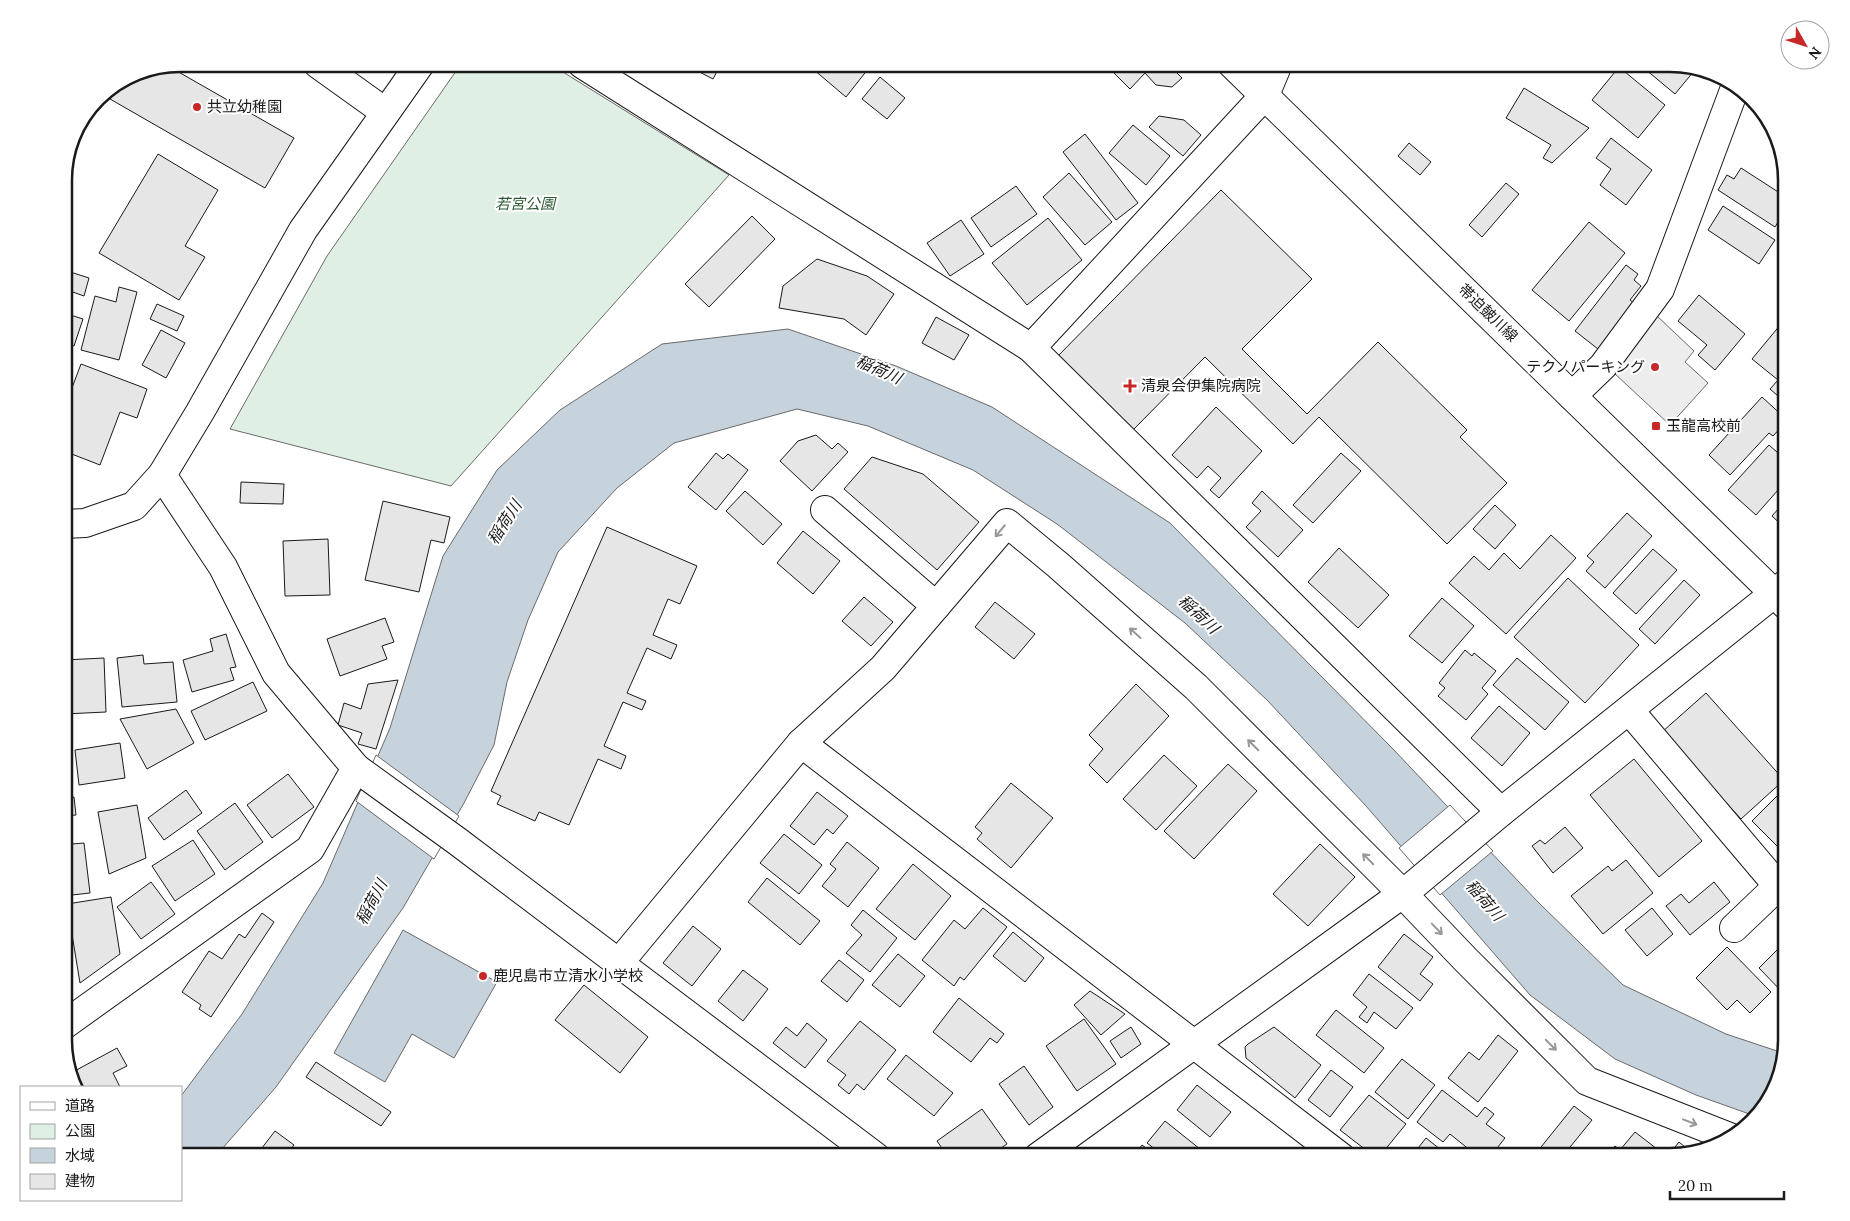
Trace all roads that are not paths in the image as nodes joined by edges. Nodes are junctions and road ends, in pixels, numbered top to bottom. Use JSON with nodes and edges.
{"nodes":[{"id":1,"x":1241,"y":72,"type":"edge"},
{"id":2,"x":1275,"y":72,"type":"edge"},
{"id":3,"x":330,"y":73,"type":"edge"},
{"id":4,"x":414,"y":73,"type":"edge"},
{"id":5,"x":596,"y":73,"type":"edge"},
{"id":6,"x":1733,"y":93,"type":"edge"},
{"id":7,"x":1265,"y":96,"type":"junction"},
{"id":8,"x":385,"y":112,"type":"junction"},
{"id":9,"x":1031,"y":348,"type":"junction"},
{"id":10,"x":1572,"y":396,"type":"junction"},
{"id":11,"x":162,"y":475,"type":"junction"},
{"id":12,"x":825,"y":510,"type":"dead end"},
{"id":13,"x":73,"y":524,"type":"edge"},
{"id":14,"x":1778,"y":589,"type":"edge"},
{"id":15,"x":1778,"y":598,"type":"edge"},
{"id":16,"x":936,"y":606,"type":"junction"},
{"id":17,"x":1629,"y":710,"type":"junction"},
{"id":18,"x":801,"y":743,"type":"junction"},
{"id":19,"x":356,"y":768,"type":"junction"},
{"id":20,"x":1497,"y":815,"type":"junction"},
{"id":21,"x":1406,"y":891,"type":"junction"},
{"id":22,"x":1734,"y":928,"type":"dead end"},
{"id":23,"x":618,"y":964,"type":"junction"},
{"id":24,"x":73,"y":1020,"type":"edge"},
{"id":25,"x":1195,"y":1044,"type":"junction"},
{"id":26,"x":1722,"y":1134,"type":"edge"},
{"id":27,"x":864,"y":1148,"type":"edge"},
{"id":28,"x":1051,"y":1148,"type":"edge"},
{"id":29,"x":1328,"y":1148,"type":"edge"}],
"edges":[{"from":1,"to":7,"type":"street","name":"帯迫皷川線"},
{"from":2,"to":7,"type":"street"},
{"from":3,"to":8,"type":"street"},
{"from":4,"to":8,"type":"street"},
{"from":5,"to":9,"type":"street"},
{"from":6,"to":10,"type":"street"},
{"from":7,"to":9,"type":"street"},
{"from":7,"to":10,"type":"street","name":"帯迫皷川線"},
{"from":8,"to":11,"type":"street"},
{"from":9,"to":20,"type":"street"},
{"from":10,"to":14,"type":"street","name":"帯迫皷川線"},
{"from":11,"to":13,"type":"street"},
{"from":11,"to":19,"type":"street"},
{"from":12,"to":16,"type":"street"},
{"from":15,"to":17,"type":"street"},
{"from":16,"to":18,"type":"street"},
{"from":21,"to":16,"type":"street","one_way":true},
{"from":17,"to":20,"type":"street"},
{"from":17,"to":22,"type":"street"},
{"from":18,"to":23,"type":"street"},
{"from":18,"to":25,"type":"street"},
{"from":19,"to":23,"type":"street"},
{"from":19,"to":24,"type":"street"},
{"from":20,"to":21,"type":"street"},
{"from":21,"to":25,"type":"street"},
{"from":21,"to":26,"type":"street","one_way":true},
{"from":23,"to":27,"type":"street"},
{"from":25,"to":28,"type":"street"},
{"from":25,"to":29,"type":"street"}]}
